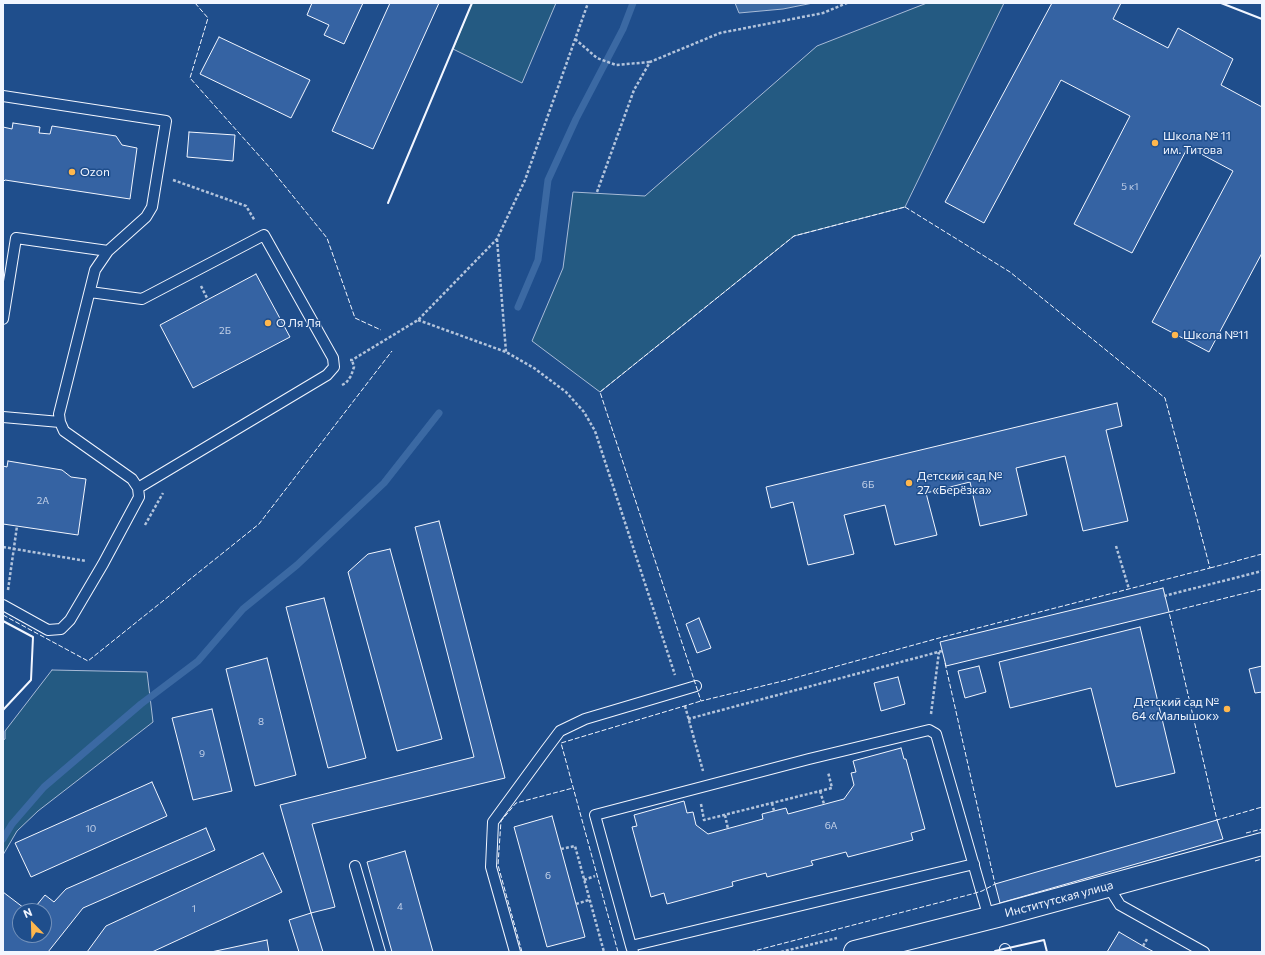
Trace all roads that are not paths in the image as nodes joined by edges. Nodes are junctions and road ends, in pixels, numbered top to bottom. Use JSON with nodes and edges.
{"nodes":[{"id":1,"x":3,"y":96,"type":"edge"},
{"id":2,"x":108,"y":252,"type":"junction"},
{"id":3,"x":90,"y":292,"type":"junction"},
{"id":4,"x":3,"y":318,"type":"edge"},
{"id":5,"x":3,"y":417,"type":"edge"},
{"id":6,"x":60,"y":422,"type":"junction"},
{"id":7,"x":138,"y":488,"type":"junction"},
{"id":8,"x":3,"y":605,"type":"edge"},
{"id":9,"x":696,"y":686,"type":"dead end"},
{"id":10,"x":1262,"y":844,"type":"edge"},
{"id":11,"x":974,"y":864,"type":"junction"},
{"id":12,"x":355,"y":866,"type":"dead end"},
{"id":13,"x":1108,"y":886,"type":"junction"},
{"id":14,"x":989,"y":918,"type":"junction"},
{"id":15,"x":632,"y":949,"type":"edge"},
{"id":16,"x":380,"y":952,"type":"edge"},
{"id":17,"x":515,"y":952,"type":"edge"},
{"id":18,"x":856,"y":952,"type":"edge"},
{"id":19,"x":1204,"y":952,"type":"edge"}],
"edges":[{"from":1,"to":2,"type":"lane"},
{"from":2,"to":3,"type":"lane"},
{"from":2,"to":4,"type":"lane"},
{"from":3,"to":6,"type":"lane"},
{"from":3,"to":7,"type":"lane"},
{"from":5,"to":6,"type":"lane"},
{"from":6,"to":7,"type":"lane"},
{"from":7,"to":8,"type":"lane"},
{"from":9,"to":17,"type":"lane"},
{"from":10,"to":13,"type":"street","name":"Институтская улица"},
{"from":11,"to":14,"type":"lane"},
{"from":11,"to":15,"type":"lane"},
{"from":11,"to":15,"type":"lane"},
{"from":12,"to":16,"type":"lane"},
{"from":13,"to":14,"type":"street","name":"Институтская улица"},
{"from":13,"to":19,"type":"lane"},
{"from":14,"to":18,"type":"street","name":"Институтская улица"}]}
